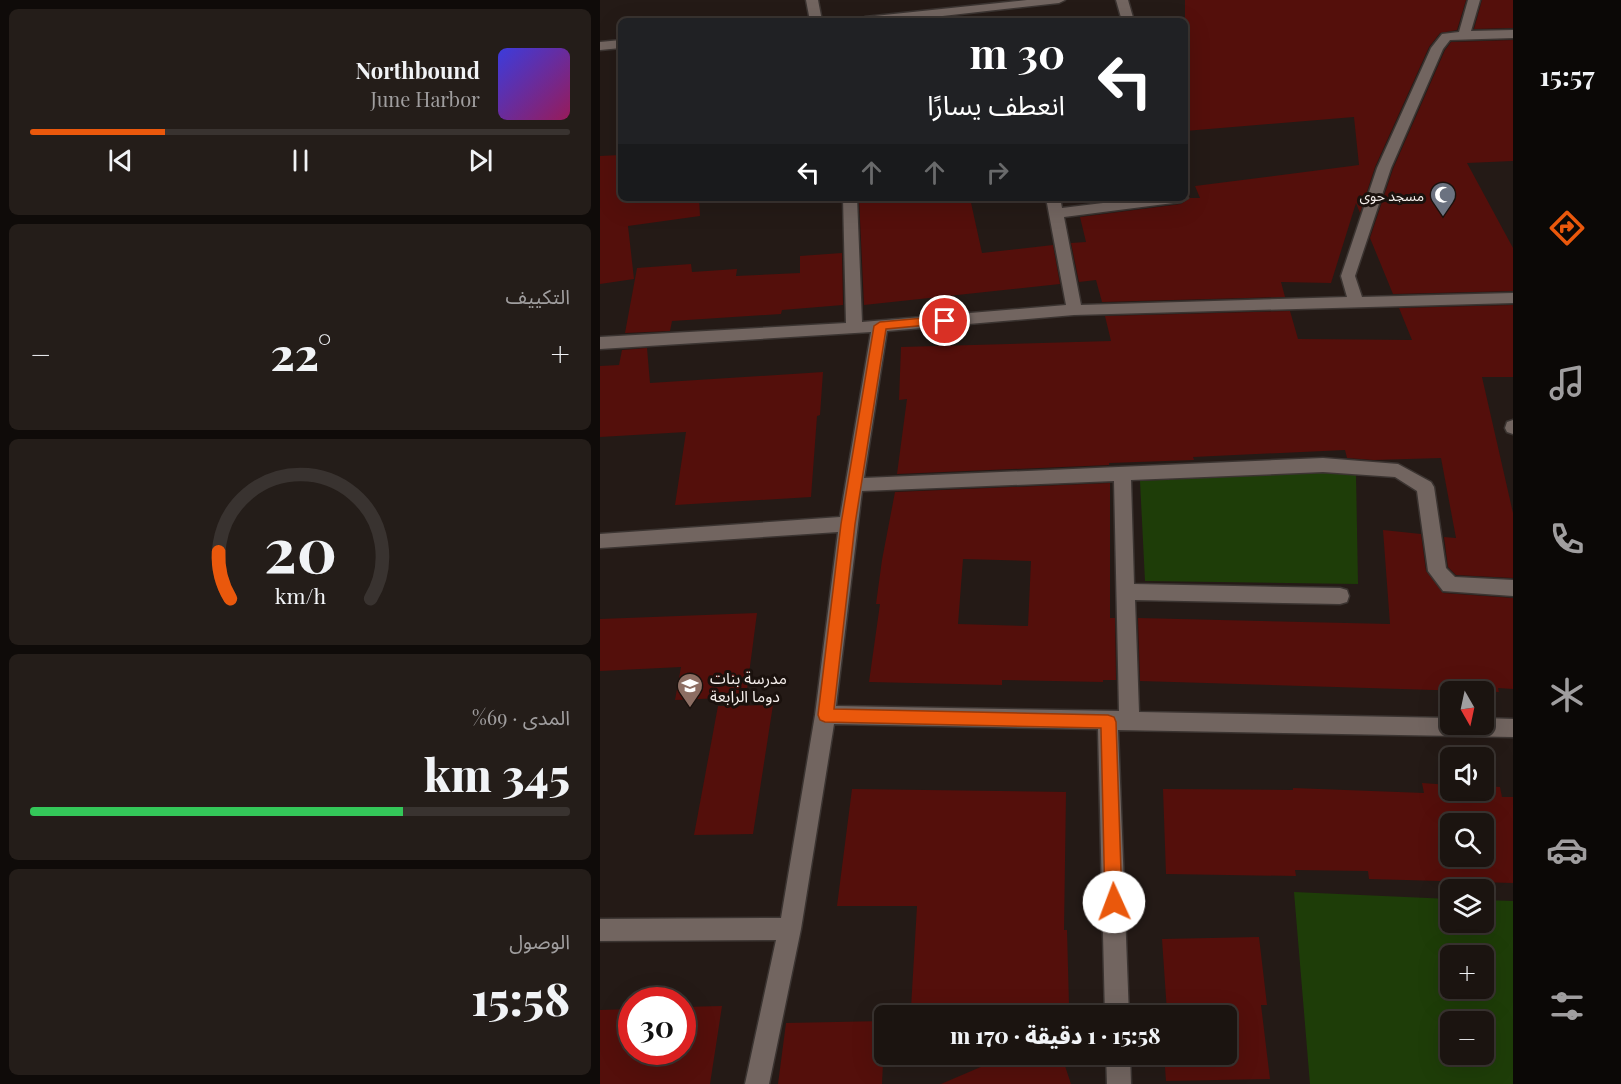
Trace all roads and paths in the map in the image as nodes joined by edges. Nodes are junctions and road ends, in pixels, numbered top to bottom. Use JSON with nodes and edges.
{"nodes":[{"id":1,"x":812,"y":0,"type":"edge"},
{"id":2,"x":1059,"y":0,"type":"edge"},
{"id":3,"x":1122,"y":0,"type":"edge"},
{"id":4,"x":1474,"y":0,"type":"edge"},
{"id":5,"x":1015,"y":2,"type":"edge"},
{"id":6,"x":815,"y":18,"type":"edge"},
{"id":7,"x":889,"y":18,"type":"edge"},
{"id":8,"x":1018,"y":18,"type":"edge"},
{"id":9,"x":1127,"y":18,"type":"edge"},
{"id":10,"x":1513,"y":34,"type":"edge"},
{"id":11,"x":1464,"y":35,"type":"junction"},
{"id":12,"x":618,"y":44,"type":"edge"},
{"id":13,"x":600,"y":46,"type":"edge"},
{"id":14,"x":850,"y":201,"type":"edge"},
{"id":15,"x":1054,"y":201,"type":"edge"},
{"id":16,"x":1156,"y":201,"type":"edge"},
{"id":17,"x":1056,"y":213,"type":"junction"},
{"id":18,"x":1513,"y":298,"type":"edge"},
{"id":19,"x":1356,"y":302,"type":"junction"},
{"id":20,"x":1074,"y":310,"type":"junction"},
{"id":21,"x":880,"y":326,"type":"junction"},
{"id":22,"x":854,"y":328,"type":"junction"},
{"id":23,"x":600,"y":343,"type":"edge"},
{"id":24,"x":1122,"y":473,"type":"junction"},
{"id":25,"x":854,"y":485,"type":"junction"},
{"id":26,"x":848,"y":524,"type":"junction"},
{"id":27,"x":600,"y":541,"type":"edge"},
{"id":28,"x":1513,"y":588,"type":"edge"},
{"id":29,"x":1125,"y":592,"type":"junction"},
{"id":30,"x":1340,"y":596,"type":"dead end"},
{"id":31,"x":825,"y":715,"type":"junction"},
{"id":32,"x":1119,"y":722,"type":"junction"},
{"id":33,"x":1513,"y":728,"type":"edge"},
{"id":34,"x":790,"y":929,"type":"junction"},
{"id":35,"x":600,"y":930,"type":"edge"},
{"id":36,"x":1117,"y":1005,"type":"edge"},
{"id":37,"x":1118,"y":1065,"type":"edge"},
{"id":38,"x":757,"y":1084,"type":"edge"},
{"id":39,"x":1119,"y":1084,"type":"edge"}],
"edges":[{"from":1,"to":6,"type":"street"},
{"from":2,"to":5,"type":"street"},
{"from":3,"to":9,"type":"street"},
{"from":4,"to":11,"type":"street"},
{"from":5,"to":7,"type":"street"},
{"from":5,"to":8,"type":"street"},
{"from":10,"to":11,"type":"street"},
{"from":11,"to":19,"type":"street"},
{"from":12,"to":13,"type":"street"},
{"from":14,"to":22,"type":"street"},
{"from":15,"to":17,"type":"street"},
{"from":16,"to":17,"type":"street"},
{"from":17,"to":20,"type":"street"},
{"from":18,"to":19,"type":"street"},
{"from":19,"to":20,"type":"street"},
{"from":20,"to":21,"type":"street"},
{"from":21,"to":22,"type":"street"},
{"from":21,"to":25,"type":"street"},
{"from":22,"to":23,"type":"street"},
{"from":24,"to":25,"type":"street"},
{"from":24,"to":28,"type":"street"},
{"from":24,"to":29,"type":"street"},
{"from":25,"to":26,"type":"street"},
{"from":26,"to":27,"type":"street"},
{"from":26,"to":31,"type":"street"},
{"from":29,"to":30,"type":"street"},
{"from":29,"to":32,"type":"street"},
{"from":31,"to":32,"type":"street"},
{"from":31,"to":34,"type":"street"},
{"from":32,"to":33,"type":"street"},
{"from":32,"to":36,"type":"street"},
{"from":34,"to":35,"type":"street"},
{"from":34,"to":38,"type":"street"},
{"from":37,"to":39,"type":"street"}]}
